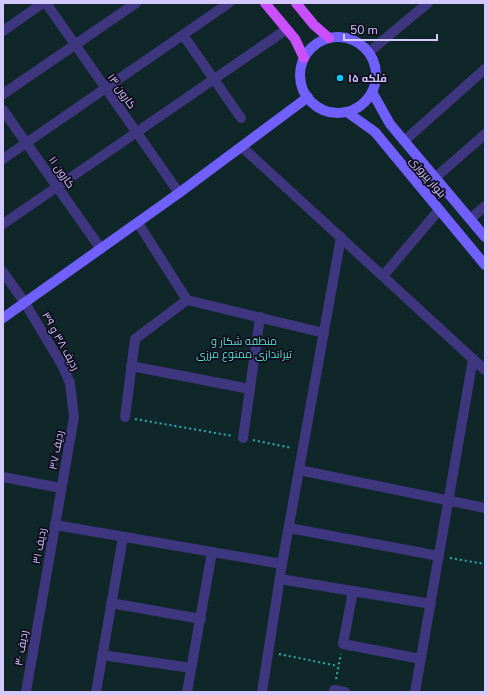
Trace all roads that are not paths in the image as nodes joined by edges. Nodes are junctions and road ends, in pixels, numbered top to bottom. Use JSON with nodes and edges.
{"nodes":[{"id":1,"x":45,"y":3,"type":"edge"},
{"id":2,"x":136,"y":3,"type":"edge"},
{"id":3,"x":229,"y":3,"type":"edge"},
{"id":4,"x":265,"y":3,"type":"edge"},
{"id":5,"x":296,"y":3,"type":"edge"},
{"id":6,"x":428,"y":3,"type":"edge"},
{"id":7,"x":287,"y":29,"type":"junction"},
{"id":8,"x":3,"y":31,"type":"edge"},
{"id":9,"x":183,"y":35,"type":"junction"},
{"id":10,"x":329,"y":38,"type":"junction"},
{"id":11,"x":75,"y":45,"type":"junction"},
{"id":12,"x":369,"y":52,"type":"junction"},
{"id":13,"x":304,"y":58,"type":"junction"},
{"id":14,"x":485,"y":69,"type":"edge"},
{"id":15,"x":214,"y":80,"type":"junction"},
{"id":16,"x":106,"y":88,"type":"junction"},
{"id":17,"x":372,"y":92,"type":"junction"},
{"id":18,"x":3,"y":94,"type":"edge"},
{"id":19,"x":308,"y":97,"type":"junction"},
{"id":20,"x":3,"y":110,"type":"edge"},
{"id":21,"x":347,"y":112,"type":"junction"},
{"id":22,"x":241,"y":118,"type":"dead end"},
{"id":23,"x":137,"y":133,"type":"junction"},
{"id":24,"x":485,"y":134,"type":"edge"},
{"id":25,"x":404,"y":141,"type":"junction"},
{"id":26,"x":26,"y":143,"type":"junction"},
{"id":27,"x":242,"y":147,"type":"junction"},
{"id":28,"x":3,"y":159,"type":"edge"},
{"id":29,"x":435,"y":178,"type":"junction"},
{"id":30,"x":58,"y":187,"type":"junction"},
{"id":31,"x":179,"y":193,"type":"junction"},
{"id":32,"x":485,"y":206,"type":"edge"},
{"id":33,"x":439,"y":210,"type":"junction"},
{"id":34,"x":470,"y":219,"type":"junction"},
{"id":35,"x":138,"y":223,"type":"junction"},
{"id":36,"x":3,"y":224,"type":"edge"},
{"id":37,"x":340,"y":237,"type":"junction"},
{"id":38,"x":485,"y":237,"type":"edge"},
{"id":39,"x":101,"y":249,"type":"junction"},
{"id":40,"x":485,"y":265,"type":"edge"},
{"id":41,"x":3,"y":272,"type":"edge"},
{"id":42,"x":383,"y":276,"type":"junction"},
{"id":43,"x":187,"y":300,"type":"junction"},
{"id":44,"x":25,"y":303,"type":"junction"},
{"id":45,"x":260,"y":317,"type":"junction"},
{"id":46,"x":3,"y":318,"type":"edge"},
{"id":47,"x":324,"y":333,"type":"junction"},
{"id":48,"x":474,"y":360,"type":"junction"},
{"id":49,"x":131,"y":366,"type":"junction"},
{"id":50,"x":485,"y":370,"type":"edge"},
{"id":51,"x":250,"y":389,"type":"junction"},
{"id":52,"x":74,"y":417,"type":"joint"},
{"id":53,"x":125,"y":417,"type":"road end"},
{"id":54,"x":243,"y":438,"type":"road end"},
{"id":55,"x":299,"y":470,"type":"junction"},
{"id":56,"x":3,"y":477,"type":"edge"},
{"id":57,"x":61,"y":488,"type":"junction"},
{"id":58,"x":449,"y":501,"type":"junction"},
{"id":59,"x":485,"y":508,"type":"edge"},
{"id":60,"x":55,"y":525,"type":"junction"},
{"id":61,"x":289,"y":528,"type":"junction"},
{"id":62,"x":123,"y":537,"type":"junction"},
{"id":63,"x":212,"y":552,"type":"junction"},
{"id":64,"x":439,"y":556,"type":"junction"},
{"id":65,"x":282,"y":564,"type":"junction"},
{"id":66,"x":280,"y":579,"type":"junction"},
{"id":67,"x":353,"y":591,"type":"junction"},
{"id":68,"x":111,"y":603,"type":"junction"},
{"id":69,"x":430,"y":604,"type":"junction"},
{"id":70,"x":40,"y":607,"type":"joint"},
{"id":71,"x":201,"y":619,"type":"junction"},
{"id":72,"x":102,"y":655,"type":"junction"},
{"id":73,"x":421,"y":659,"type":"junction"},
{"id":74,"x":191,"y":668,"type":"junction"},
{"id":75,"x":334,"y":690,"type":"road end"},
{"id":76,"x":26,"y":692,"type":"edge"},
{"id":77,"x":96,"y":692,"type":"edge"},
{"id":78,"x":187,"y":692,"type":"edge"},
{"id":79,"x":262,"y":692,"type":"edge"},
{"id":80,"x":345,"y":692,"type":"edge"},
{"id":81,"x":415,"y":692,"type":"edge"}],
"edges":[{"from":1,"to":8,"type":"street"},
{"from":1,"to":11,"type":"street","name":"کارون ۱۳"},
{"from":2,"to":11,"type":"street"},
{"from":3,"to":9,"type":"street"},
{"from":4,"to":7,"type":"main road"},
{"from":5,"to":10,"type":"main road"},
{"from":6,"to":12,"type":"street"},
{"from":7,"to":13,"type":"main road"},
{"from":7,"to":15,"type":"street"},
{"from":9,"to":15,"type":"street"},
{"from":9,"to":16,"type":"street"},
{"from":10,"to":12,"type":"main road"},
{"from":10,"to":13,"type":"main road"},
{"from":11,"to":16,"type":"street","name":"کارون ۱۳"},
{"from":11,"to":18,"type":"street"},
{"from":12,"to":17,"type":"main road"},
{"from":13,"to":19,"type":"main road"},
{"from":14,"to":25,"type":"street"},
{"from":15,"to":22,"type":"street"},
{"from":15,"to":23,"type":"street"},
{"from":16,"to":23,"type":"street","name":"کارون ۱۳"},
{"from":16,"to":26,"type":"street"},
{"from":17,"to":21,"type":"main road"},
{"from":17,"to":25,"type":"main road","name":"بلوار پیروزی"},
{"from":19,"to":21,"type":"main road"},
{"from":19,"to":27,"type":"main road"},
{"from":20,"to":26,"type":"street","name":"کارون ۱۱"},
{"from":21,"to":33,"type":"main road","name":"بلوار پیروزی"},
{"from":23,"to":30,"type":"street"},
{"from":23,"to":31,"type":"street","name":"کارون ۱۳"},
{"from":24,"to":29,"type":"street"},
{"from":25,"to":29,"type":"main road","name":"بلوار پیروزی"},
{"from":26,"to":28,"type":"street"},
{"from":26,"to":30,"type":"street","name":"کارون ۱۱"},
{"from":27,"to":31,"type":"main road"},
{"from":27,"to":37,"type":"street"},
{"from":29,"to":34,"type":"main road","name":"بلوار پیروزی"},
{"from":30,"to":36,"type":"street"},
{"from":30,"to":39,"type":"street","name":"کارون ۱۱"},
{"from":31,"to":35,"type":"main road"},
{"from":32,"to":34,"type":"street"},
{"from":33,"to":40,"type":"main road","name":"بلوار پیروزی"},
{"from":33,"to":42,"type":"street"},
{"from":34,"to":38,"type":"main road","name":"بلوار پیروزی"},
{"from":35,"to":39,"type":"main road"},
{"from":35,"to":43,"type":"street"},
{"from":37,"to":42,"type":"street"},
{"from":37,"to":47,"type":"street"},
{"from":39,"to":44,"type":"main road"},
{"from":41,"to":44,"type":"street","name":"ردیف ۳۸ و ۳۹"},
{"from":42,"to":48,"type":"street"},
{"from":43,"to":45,"type":"street"},
{"from":43,"to":49,"type":"street"},
{"from":44,"to":46,"type":"main road"},
{"from":44,"to":52,"type":"street","name":"ردیف ۳۸ و ۳۹"},
{"from":45,"to":47,"type":"street"},
{"from":45,"to":51,"type":"street"},
{"from":47,"to":55,"type":"street"},
{"from":48,"to":50,"type":"street"},
{"from":48,"to":58,"type":"street"},
{"from":49,"to":51,"type":"street"},
{"from":49,"to":53,"type":"street"},
{"from":51,"to":54,"type":"street"},
{"from":52,"to":57,"type":"street","name":"ردیف ۳۷"},
{"from":55,"to":58,"type":"street"},
{"from":55,"to":61,"type":"street"},
{"from":56,"to":57,"type":"street"},
{"from":57,"to":60,"type":"street","name":"ردیف ۳۱"},
{"from":58,"to":59,"type":"street"},
{"from":58,"to":64,"type":"street"},
{"from":60,"to":62,"type":"street"},
{"from":60,"to":70,"type":"street","name":"ردیف ۳۱"},
{"from":61,"to":64,"type":"street"},
{"from":61,"to":65,"type":"street"},
{"from":62,"to":63,"type":"street"},
{"from":62,"to":68,"type":"street"},
{"from":63,"to":65,"type":"street"},
{"from":63,"to":71,"type":"street"},
{"from":64,"to":69,"type":"street"},
{"from":65,"to":66,"type":"street"},
{"from":66,"to":67,"type":"street"},
{"from":66,"to":79,"type":"street"},
{"from":67,"to":69,"type":"street"},
{"from":67,"to":73,"type":"street"},
{"from":68,"to":71,"type":"street"},
{"from":68,"to":72,"type":"street"},
{"from":69,"to":73,"type":"street"},
{"from":70,"to":76,"type":"street","name":"ردیف ۳۰"},
{"from":71,"to":74,"type":"street"},
{"from":72,"to":74,"type":"street"},
{"from":72,"to":77,"type":"street"},
{"from":73,"to":81,"type":"street"},
{"from":74,"to":78,"type":"street"},
{"from":75,"to":80,"type":"street"}]}
